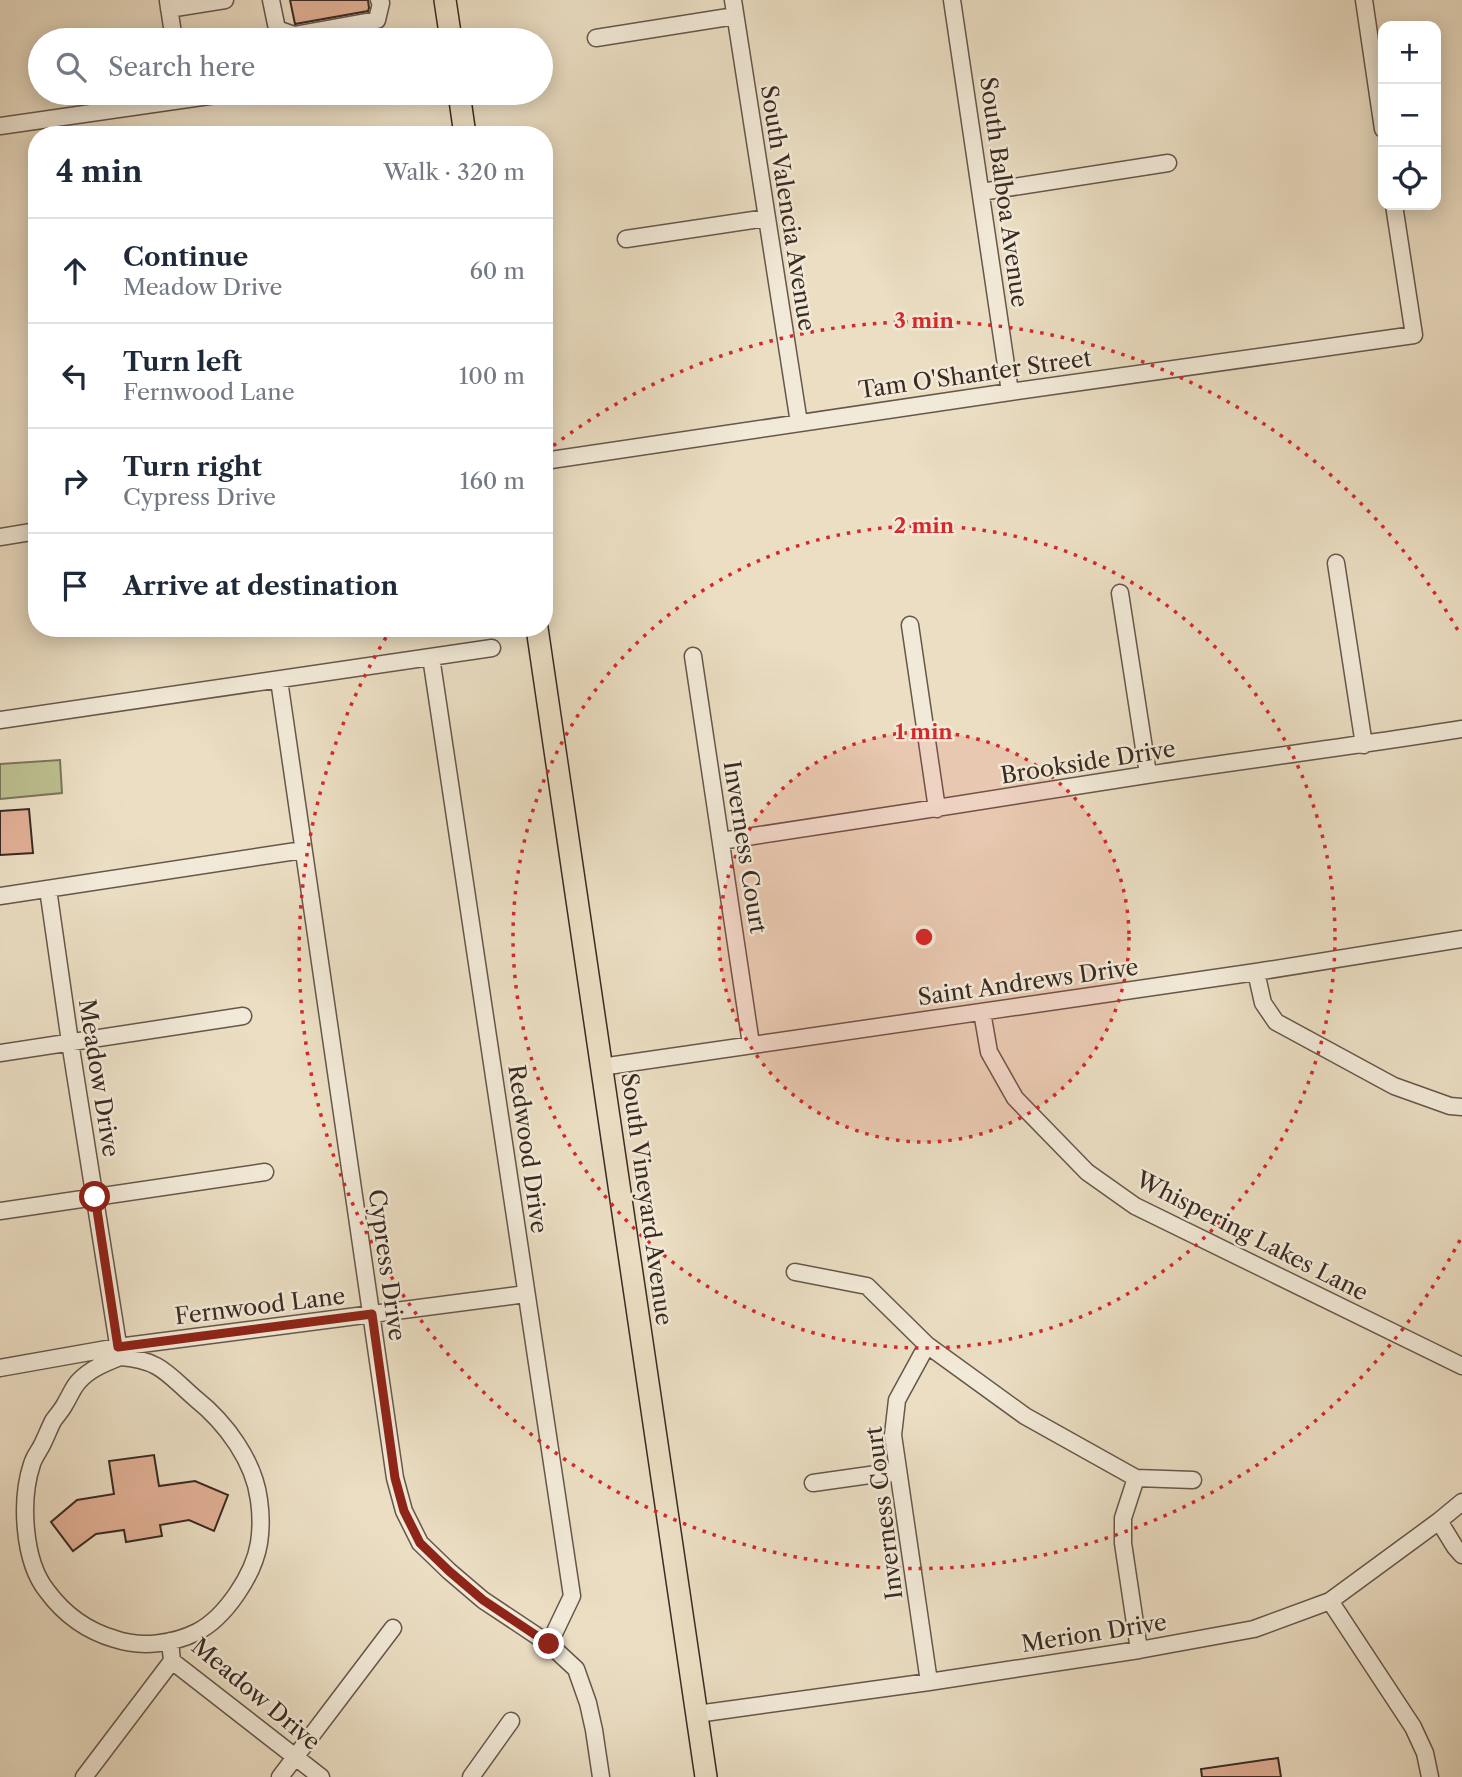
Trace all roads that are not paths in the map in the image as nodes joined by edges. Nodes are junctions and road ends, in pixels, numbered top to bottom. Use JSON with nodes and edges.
{"nodes":[{"id":1,"x":220,"y":0,"type":"edge"},
{"id":2,"x":271,"y":0,"type":"edge"},
{"id":3,"x":379,"y":0,"type":"edge"},
{"id":4,"x":445,"y":0,"type":"edge"},
{"id":5,"x":953,"y":0,"type":"edge"},
{"id":6,"x":1364,"y":0,"type":"edge"},
{"id":7,"x":168,"y":5,"type":"edge"},
{"id":8,"x":734,"y":8,"type":"edge"},
{"id":9,"x":171,"y":28,"type":"edge"},
{"id":10,"x":277,"y":28,"type":"edge"},
{"id":11,"x":333,"y":28,"type":"edge"},
{"id":12,"x":449,"y":28,"type":"edge"},
{"id":13,"x":596,"y":38,"type":"dead end"},
{"id":14,"x":1378,"y":95,"type":"edge"},
{"id":15,"x":127,"y":105,"type":"edge"},
{"id":16,"x":461,"y":105,"type":"edge"},
{"id":17,"x":0,"y":126,"type":"edge"},
{"id":18,"x":464,"y":126,"type":"edge"},
{"id":19,"x":1168,"y":163,"type":"dead end"},
{"id":20,"x":981,"y":191,"type":"junction"},
{"id":21,"x":1395,"y":210,"type":"edge"},
{"id":22,"x":767,"y":218,"type":"junction"},
{"id":23,"x":626,"y":239,"type":"dead end"},
{"id":24,"x":1010,"y":391,"type":"junction"},
{"id":25,"x":799,"y":423,"type":"junction"},
{"id":26,"x":553,"y":460,"type":"edge"},
{"id":27,"x":28,"y":532,"type":"edge"},
{"id":28,"x":0,"y":537,"type":"edge"},
{"id":29,"x":1336,"y":564,"type":"dead end"},
{"id":30,"x":1120,"y":593,"type":"dead end"},
{"id":31,"x":910,"y":625,"type":"dead end"},
{"id":32,"x":538,"y":637,"type":"edge"},
{"id":33,"x":492,"y":648,"type":"dead end"},
{"id":34,"x":693,"y":656,"type":"dead end"},
{"id":35,"x":431,"y":657,"type":"junction"},
{"id":36,"x":279,"y":680,"type":"junction"},
{"id":37,"x":0,"y":720,"type":"edge"},
{"id":38,"x":1462,"y":729,"type":"edge"},
{"id":39,"x":1364,"y":745,"type":"junction"},
{"id":40,"x":1148,"y":774,"type":"junction"},
{"id":41,"x":937,"y":809,"type":"junction"},
{"id":42,"x":721,"y":841,"type":"junction"},
{"id":43,"x":303,"y":850,"type":"junction"},
{"id":44,"x":48,"y":889,"type":"junction"},
{"id":45,"x":0,"y":896,"type":"edge"},
{"id":46,"x":1462,"y":939,"type":"edge"},
{"id":47,"x":1256,"y":972,"type":"junction"},
{"id":48,"x":982,"y":1012,"type":"junction"},
{"id":49,"x":243,"y":1016,"type":"dead end"},
{"id":50,"x":70,"y":1042,"type":"junction"},
{"id":51,"x":751,"y":1044,"type":"junction"},
{"id":52,"x":0,"y":1053,"type":"edge"},
{"id":53,"x":601,"y":1066,"type":"junction"},
{"id":54,"x":1462,"y":1107,"type":"edge"},
{"id":55,"x":265,"y":1172,"type":"dead end"},
{"id":56,"x":95,"y":1197,"type":"junction"},
{"id":57,"x":0,"y":1211,"type":"edge"},
{"id":58,"x":795,"y":1272,"type":"dead end"},
{"id":59,"x":526,"y":1294,"type":"junction"},
{"id":60,"x":372,"y":1314,"type":"junction"},
{"id":61,"x":927,"y":1345,"type":"junction"},
{"id":62,"x":119,"y":1352,"type":"junction"},
{"id":63,"x":1462,"y":1366,"type":"edge"},
{"id":64,"x":0,"y":1368,"type":"edge"},
{"id":65,"x":898,"y":1471,"type":"junction"},
{"id":66,"x":1136,"y":1478,"type":"junction"},
{"id":67,"x":1193,"y":1480,"type":"dead end"},
{"id":68,"x":813,"y":1483,"type":"dead end"},
{"id":69,"x":1462,"y":1502,"type":"edge"},
{"id":70,"x":1440,"y":1521,"type":"junction"},
{"id":71,"x":1462,"y":1555,"type":"edge"},
{"id":72,"x":1331,"y":1601,"type":"junction"},
{"id":73,"x":393,"y":1628,"type":"dead end"},
{"id":74,"x":170,"y":1641,"type":"junction"},
{"id":75,"x":549,"y":1644,"type":"junction"},
{"id":76,"x":1139,"y":1650,"type":"junction"},
{"id":77,"x":172,"y":1661,"type":"junction"},
{"id":78,"x":929,"y":1682,"type":"junction"},
{"id":79,"x":696,"y":1714,"type":"junction"},
{"id":80,"x":511,"y":1721,"type":"dead end"},
{"id":81,"x":295,"y":1757,"type":"junction"},
{"id":82,"x":84,"y":1777,"type":"edge"},
{"id":83,"x":280,"y":1777,"type":"edge"},
{"id":84,"x":321,"y":1777,"type":"edge"},
{"id":85,"x":471,"y":1777,"type":"edge"},
{"id":86,"x":601,"y":1777,"type":"edge"},
{"id":87,"x":706,"y":1777,"type":"edge"},
{"id":88,"x":1430,"y":1777,"type":"edge"}],
"edges":[{"from":1,"to":7,"type":"street"},
{"from":2,"to":10,"type":"street"},
{"from":3,"to":11,"type":"street"},
{"from":4,"to":12,"type":"main road"},
{"from":5,"to":20,"type":"street","name":"South Balboa Avenue"},
{"from":6,"to":14,"type":"street"},
{"from":7,"to":9,"type":"street"},
{"from":8,"to":13,"type":"street"},
{"from":8,"to":22,"type":"street","name":"South Valencia Avenue"},
{"from":15,"to":17,"type":"street"},
{"from":16,"to":18,"type":"main road"},
{"from":19,"to":20,"type":"street"},
{"from":20,"to":24,"type":"street","name":"South Balboa Avenue"},
{"from":21,"to":24,"type":"street","name":"Tam O'Shanter Street"},
{"from":22,"to":23,"type":"street"},
{"from":22,"to":25,"type":"street","name":"South Valencia Avenue"},
{"from":24,"to":25,"type":"street","name":"Tam O'Shanter Street"},
{"from":25,"to":26,"type":"street","name":"Tam O'Shanter Street"},
{"from":27,"to":28,"type":"street"},
{"from":29,"to":39,"type":"street"},
{"from":30,"to":40,"type":"street"},
{"from":31,"to":41,"type":"street"},
{"from":32,"to":53,"type":"main road","name":"South Vineyard Avenue"},
{"from":33,"to":35,"type":"street"},
{"from":34,"to":42,"type":"street","name":"Inverness Court"},
{"from":35,"to":36,"type":"street"},
{"from":35,"to":59,"type":"street","name":"Redwood Drive"},
{"from":36,"to":37,"type":"street"},
{"from":36,"to":43,"type":"street","name":"Cypress Drive"},
{"from":38,"to":39,"type":"street","name":"Brookside Drive"},
{"from":39,"to":40,"type":"street","name":"Brookside Drive"},
{"from":40,"to":41,"type":"street","name":"Brookside Drive"},
{"from":41,"to":42,"type":"street","name":"Brookside Drive"},
{"from":42,"to":51,"type":"street","name":"Inverness Court"},
{"from":43,"to":44,"type":"street"},
{"from":43,"to":60,"type":"street","name":"Cypress Drive"},
{"from":44,"to":45,"type":"street"},
{"from":44,"to":50,"type":"street","name":"Meadow Drive"},
{"from":46,"to":47,"type":"street","name":"Saint Andrews Drive"},
{"from":47,"to":48,"type":"street","name":"Saint Andrews Drive"},
{"from":47,"to":54,"type":"street"},
{"from":48,"to":51,"type":"street","name":"Saint Andrews Drive"},
{"from":48,"to":63,"type":"street","name":"Whispering Lakes Lane"},
{"from":49,"to":50,"type":"street"},
{"from":50,"to":52,"type":"street"},
{"from":50,"to":56,"type":"street","name":"Meadow Drive"},
{"from":51,"to":53,"type":"street","name":"Saint Andrews Drive"},
{"from":53,"to":79,"type":"main road","name":"South Vineyard Avenue"},
{"from":55,"to":56,"type":"street"},
{"from":56,"to":57,"type":"street"},
{"from":56,"to":62,"type":"street","name":"Meadow Drive"},
{"from":58,"to":61,"type":"street"},
{"from":59,"to":60,"type":"street","name":"Fernwood Lane"},
{"from":59,"to":75,"type":"street","name":"Redwood Drive"},
{"from":60,"to":62,"type":"street","name":"Fernwood Lane"},
{"from":60,"to":75,"type":"street","name":"Cypress Drive"},
{"from":61,"to":65,"type":"street","name":"Inverness Court"},
{"from":61,"to":66,"type":"street"},
{"from":62,"to":64,"type":"street","name":"Fernwood Lane"},
{"from":62,"to":74,"type":"street"},
{"from":62,"to":74,"type":"street"},
{"from":65,"to":68,"type":"street"},
{"from":65,"to":78,"type":"street","name":"Inverness Court"},
{"from":66,"to":67,"type":"street"},
{"from":66,"to":76,"type":"street"},
{"from":69,"to":70,"type":"street","name":"Merion Drive"},
{"from":70,"to":71,"type":"street"},
{"from":70,"to":72,"type":"street","name":"Merion Drive"},
{"from":72,"to":76,"type":"street","name":"Merion Drive"},
{"from":72,"to":88,"type":"street"},
{"from":73,"to":81,"type":"street"},
{"from":74,"to":77,"type":"street","name":"Meadow Drive"},
{"from":75,"to":86,"type":"street","name":"Cypress Drive"},
{"from":76,"to":78,"type":"street","name":"Merion Drive"},
{"from":77,"to":81,"type":"street","name":"Meadow Drive"},
{"from":77,"to":82,"type":"street"},
{"from":78,"to":79,"type":"street","name":"Merion Drive"},
{"from":79,"to":87,"type":"main road","name":"South Vineyard Avenue"},
{"from":80,"to":85,"type":"street"},
{"from":81,"to":83,"type":"street"},
{"from":81,"to":84,"type":"street","name":"Meadow Drive"}]}
